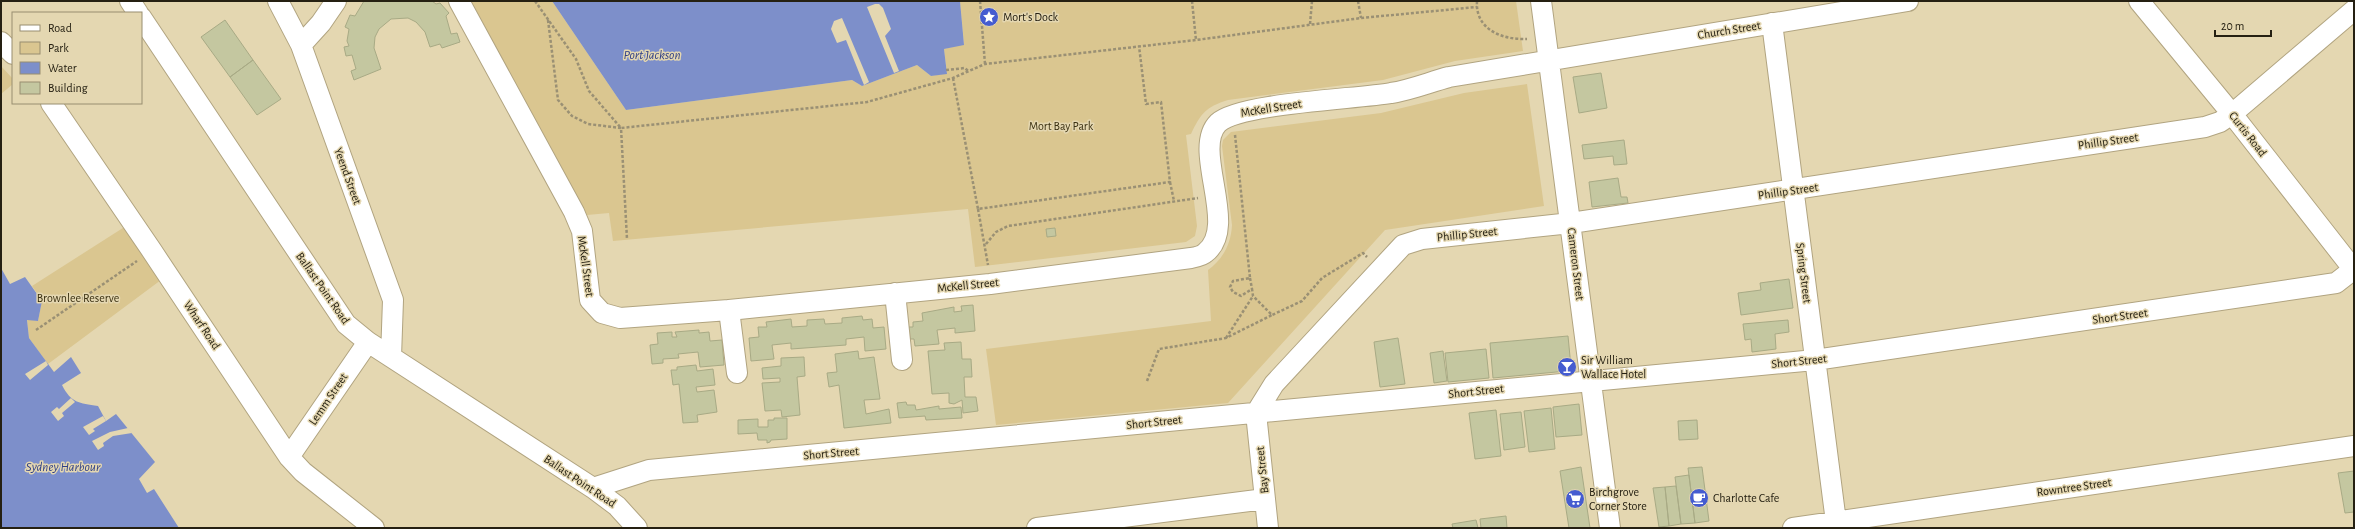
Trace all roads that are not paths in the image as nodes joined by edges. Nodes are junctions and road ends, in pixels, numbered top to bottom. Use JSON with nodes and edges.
{"nodes":[{"id":1,"x":130,"y":1,"type":"edge"},
{"id":2,"x":278,"y":1,"type":"edge"},
{"id":3,"x":336,"y":1,"type":"edge"},
{"id":4,"x":459,"y":1,"type":"edge"},
{"id":5,"x":1541,"y":1,"type":"edge"},
{"id":6,"x":1908,"y":1,"type":"edge"},
{"id":7,"x":2139,"y":1,"type":"edge"},
{"id":8,"x":2354,"y":10,"type":"edge"},
{"id":9,"x":137,"y":12,"type":"edge"},
{"id":10,"x":142,"y":18,"type":"edge"},
{"id":11,"x":1772,"y":23,"type":"junction"},
{"id":12,"x":1,"y":42,"type":"edge"},
{"id":13,"x":301,"y":45,"type":"junction"},
{"id":14,"x":12,"y":53,"type":"edge"},
{"id":15,"x":1550,"y":59,"type":"junction"},
{"id":16,"x":52,"y":104,"type":"edge"},
{"id":17,"x":2232,"y":114,"type":"junction"},
{"id":18,"x":1794,"y":191,"type":"junction"},
{"id":19,"x":1571,"y":223,"type":"junction"},
{"id":20,"x":2354,"y":269,"type":"edge"},
{"id":21,"x":895,"y":293,"type":"junction"},
{"id":22,"x":729,"y":310,"type":"junction"},
{"id":23,"x":368,"y":342,"type":"junction"},
{"id":24,"x":391,"y":357,"type":"junction"},
{"id":25,"x":902,"y":360,"type":"dead end"},
{"id":26,"x":1815,"y":360,"type":"junction"},
{"id":27,"x":737,"y":373,"type":"dead end"},
{"id":28,"x":1591,"y":380,"type":"junction"},
{"id":29,"x":1256,"y":413,"type":"junction"},
{"id":30,"x":2354,"y":446,"type":"edge"},
{"id":31,"x":289,"y":457,"type":"junction"},
{"id":32,"x":593,"y":488,"type":"junction"},
{"id":33,"x":1265,"y":499,"type":"junction"},
{"id":34,"x":1830,"y":524,"type":"edge"},
{"id":35,"x":374,"y":528,"type":"edge"},
{"id":36,"x":637,"y":528,"type":"edge"},
{"id":37,"x":1037,"y":528,"type":"edge"},
{"id":38,"x":1268,"y":528,"type":"edge"},
{"id":39,"x":1610,"y":528,"type":"edge"},
{"id":40,"x":1793,"y":528,"type":"edge"}],
"edges":[{"from":1,"to":9,"type":"street"},
{"from":2,"to":13,"type":"street","name":"Yeend Street"},
{"from":3,"to":13,"type":"street"},
{"from":4,"to":22,"type":"street","name":"McKell Street"},
{"from":5,"to":15,"type":"street","name":"Cameron Street"},
{"from":6,"to":11,"type":"street","name":"Church Street"},
{"from":7,"to":17,"type":"street","name":"Curtis Road"},
{"from":8,"to":17,"type":"street","name":"Phillip Street"},
{"from":10,"to":23,"type":"street","name":"Ballast Point Road"},
{"from":11,"to":15,"type":"street","name":"Church Street"},
{"from":11,"to":18,"type":"street","name":"Spring Street"},
{"from":12,"to":14,"type":"street"},
{"from":13,"to":24,"type":"street","name":"Yeend Street"},
{"from":15,"to":19,"type":"street","name":"Cameron Street"},
{"from":15,"to":21,"type":"street","name":"McKell Street"},
{"from":16,"to":31,"type":"street","name":"Wharf Road"},
{"from":17,"to":18,"type":"street","name":"Phillip Street"},
{"from":17,"to":20,"type":"street","name":"Curtis Road"},
{"from":18,"to":19,"type":"street","name":"Phillip Street"},
{"from":18,"to":26,"type":"street","name":"Spring Street"},
{"from":19,"to":28,"type":"street","name":"Cameron Street"},
{"from":19,"to":29,"type":"street","name":"Phillip Street"},
{"from":20,"to":26,"type":"street","name":"Short Street"},
{"from":21,"to":22,"type":"street","name":"McKell Street"},
{"from":21,"to":25,"type":"street"},
{"from":22,"to":27,"type":"street"},
{"from":23,"to":24,"type":"street","name":"Ballast Point Road"},
{"from":23,"to":31,"type":"street","name":"Lemm Street"},
{"from":24,"to":32,"type":"street","name":"Ballast Point Road"},
{"from":26,"to":28,"type":"street","name":"Short Street"},
{"from":26,"to":34,"type":"street","name":"Spring Street"},
{"from":28,"to":29,"type":"street","name":"Short Street"},
{"from":28,"to":39,"type":"street","name":"Cameron Street"},
{"from":29,"to":32,"type":"street","name":"Short Street"},
{"from":29,"to":33,"type":"street","name":"Bay Street"},
{"from":30,"to":34,"type":"street","name":"Rowntree Street"},
{"from":31,"to":35,"type":"street","name":"Wharf Road"},
{"from":32,"to":36,"type":"street","name":"Ballast Point Road"},
{"from":33,"to":37,"type":"street"},
{"from":33,"to":38,"type":"street","name":"Bay Street"},
{"from":34,"to":40,"type":"street","name":"Rowntree Street"}]}
